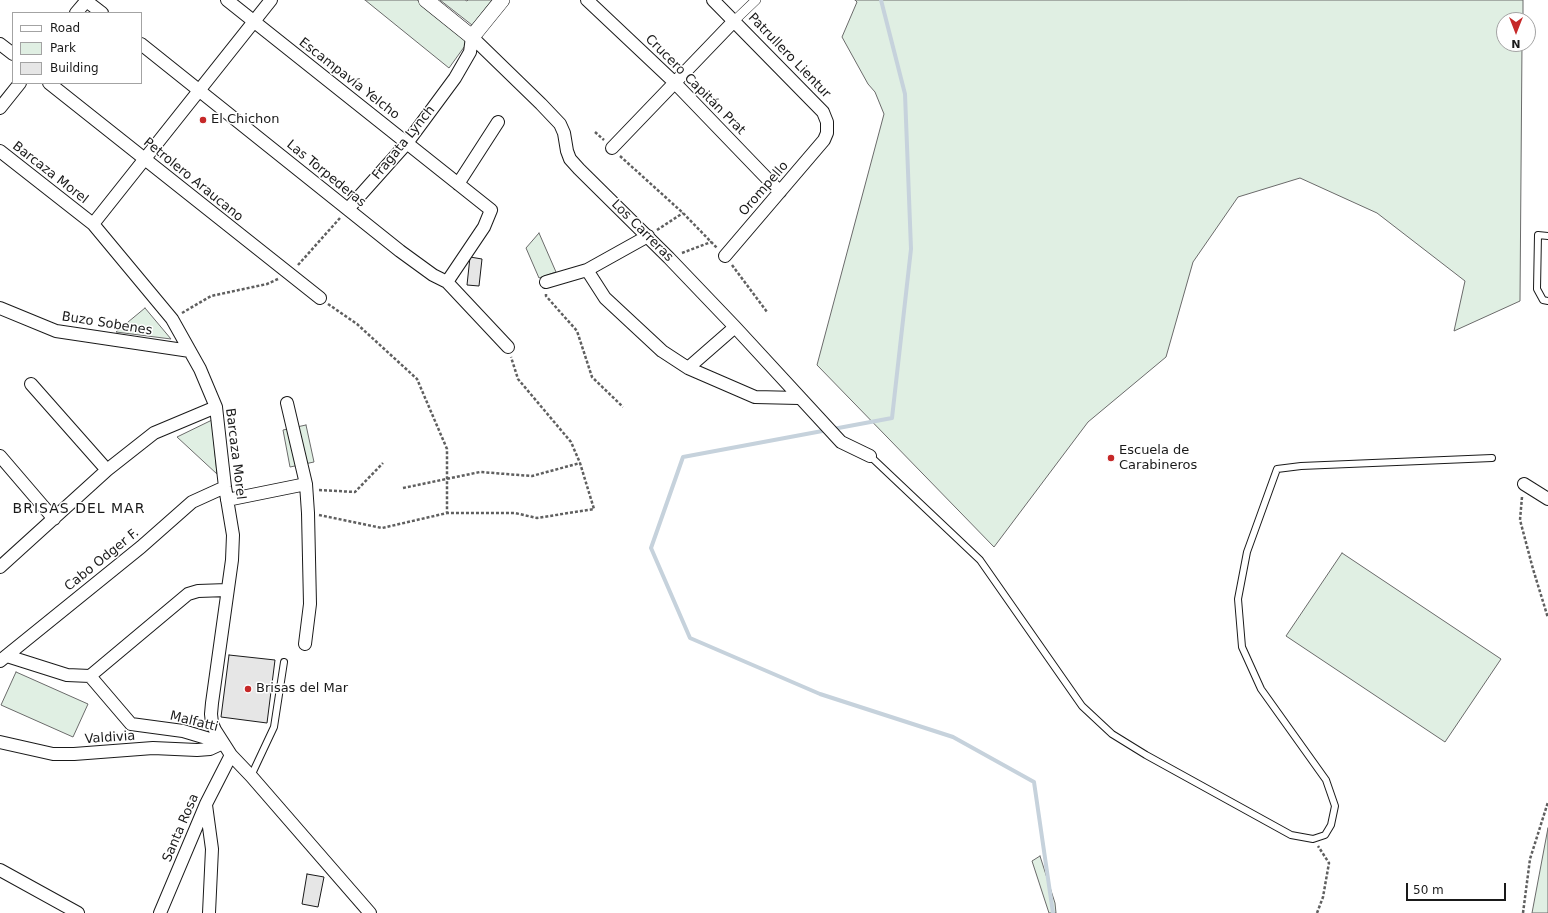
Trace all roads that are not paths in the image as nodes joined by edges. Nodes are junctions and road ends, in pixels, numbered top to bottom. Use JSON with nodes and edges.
{"nodes":[{"id":1,"x":86,"y":0,"type":"edge"},
{"id":2,"x":227,"y":0,"type":"edge"},
{"id":3,"x":271,"y":0,"type":"edge"},
{"id":4,"x":426,"y":0,"type":"edge"},
{"id":5,"x":502,"y":0,"type":"edge"},
{"id":6,"x":587,"y":0,"type":"edge"},
{"id":7,"x":713,"y":0,"type":"edge"},
{"id":8,"x":756,"y":0,"type":"edge"},
{"id":9,"x":77,"y":12,"type":"edge"},
{"id":10,"x":101,"y":12,"type":"edge"},
{"id":11,"x":254,"y":21,"type":"junction"},
{"id":12,"x":734,"y":21,"type":"junction"},
{"id":13,"x":472,"y":37,"type":"junction"},
{"id":14,"x":0,"y":44,"type":"edge"},
{"id":15,"x":142,"y":45,"type":"edge"},
{"id":16,"x":12,"y":53,"type":"edge"},
{"id":17,"x":674,"y":82,"type":"junction"},
{"id":18,"x":19,"y":84,"type":"edge"},
{"id":19,"x":50,"y":84,"type":"edge"},
{"id":20,"x":199,"y":90,"type":"junction"},
{"id":21,"x":0,"y":108,"type":"edge"},
{"id":22,"x":498,"y":122,"type":"dead end"},
{"id":23,"x":824,"y":140,"type":"joint"},
{"id":24,"x":407,"y":143,"type":"junction"},
{"id":25,"x":612,"y":148,"type":"road end"},
{"id":26,"x":0,"y":151,"type":"edge"},
{"id":27,"x":145,"y":159,"type":"junction"},
{"id":28,"x":458,"y":184,"type":"junction"},
{"id":29,"x":780,"y":192,"type":"junction"},
{"id":30,"x":348,"y":209,"type":"junction"},
{"id":31,"x":93,"y":224,"type":"junction"},
{"id":32,"x":648,"y":236,"type":"junction"},
{"id":33,"x":1548,"y":236,"type":"edge"},
{"id":34,"x":725,"y":256,"type":"road end"},
{"id":35,"x":587,"y":270,"type":"junction"},
{"id":36,"x":448,"y":282,"type":"junction"},
{"id":37,"x":546,"y":282,"type":"road end"},
{"id":38,"x":320,"y":298,"type":"road end"},
{"id":39,"x":1548,"y":301,"type":"edge"},
{"id":40,"x":0,"y":308,"type":"edge"},
{"id":41,"x":735,"y":327,"type":"junction"},
{"id":42,"x":508,"y":347,"type":"road end"},
{"id":43,"x":190,"y":350,"type":"junction"},
{"id":44,"x":688,"y":368,"type":"junction"},
{"id":45,"x":31,"y":384,"type":"dead end"},
{"id":46,"x":800,"y":398,"type":"junction"},
{"id":47,"x":287,"y":403,"type":"dead end"},
{"id":48,"x":216,"y":407,"type":"junction"},
{"id":49,"x":0,"y":456,"type":"edge"},
{"id":50,"x":870,"y":456,"type":"joint"},
{"id":51,"x":1492,"y":458,"type":"dead end"},
{"id":52,"x":107,"y":470,"type":"junction"},
{"id":53,"x":1524,"y":484,"type":"road end"},
{"id":54,"x":225,"y":487,"type":"junction"},
{"id":55,"x":306,"y":487,"type":"junction"},
{"id":56,"x":1548,"y":499,"type":"edge"},
{"id":57,"x":227,"y":500,"type":"junction"},
{"id":58,"x":54,"y":520,"type":"junction"},
{"id":59,"x":0,"y":567,"type":"edge"},
{"id":60,"x":227,"y":590,"type":"junction"},
{"id":61,"x":305,"y":644,"type":"dead end"},
{"id":62,"x":4,"y":658,"type":"edge"},
{"id":63,"x":284,"y":662,"type":"dead end"},
{"id":64,"x":90,"y":676,"type":"junction"},
{"id":65,"x":0,"y":742,"type":"edge"},
{"id":66,"x":223,"y":743,"type":"junction"},
{"id":67,"x":231,"y":755,"type":"junction"},
{"id":68,"x":251,"y":776,"type":"junction"},
{"id":69,"x":206,"y":804,"type":"junction"},
{"id":70,"x":0,"y":870,"type":"edge"},
{"id":71,"x":78,"y":913,"type":"edge"},
{"id":72,"x":160,"y":913,"type":"edge"},
{"id":73,"x":209,"y":913,"type":"edge"},
{"id":74,"x":370,"y":913,"type":"edge"}],
"edges":[{"from":1,"to":9,"type":"street"},
{"from":1,"to":10,"type":"street"},
{"from":2,"to":11,"type":"street","name":"Escampavía Yelcho"},
{"from":3,"to":11,"type":"street"},
{"from":4,"to":13,"type":"street","name":"Los Carreras"},
{"from":5,"to":13,"type":"street","name":"Fragata Lynch"},
{"from":6,"to":17,"type":"street","name":"Crucero Capitán Prat"},
{"from":7,"to":12,"type":"street","name":"Patrullero Lientur"},
{"from":8,"to":12,"type":"street"},
{"from":11,"to":20,"type":"street"},
{"from":11,"to":24,"type":"street","name":"Escampavía Yelcho"},
{"from":12,"to":17,"type":"street"},
{"from":12,"to":23,"type":"street","name":"Patrullero Lientur"},
{"from":13,"to":24,"type":"street","name":"Fragata Lynch"},
{"from":13,"to":32,"type":"street","name":"Los Carreras"},
{"from":14,"to":16,"type":"street"},
{"from":15,"to":20,"type":"street","name":"Las Torpederas"},
{"from":17,"to":25,"type":"street"},
{"from":17,"to":29,"type":"street","name":"Crucero Capitán Prat"},
{"from":18,"to":21,"type":"street"},
{"from":19,"to":27,"type":"street","name":"Petrolero Araucano"},
{"from":20,"to":27,"type":"street"},
{"from":20,"to":30,"type":"street","name":"Las Torpederas"},
{"from":22,"to":28,"type":"street"},
{"from":23,"to":29,"type":"street","name":"Orompello"},
{"from":24,"to":28,"type":"street","name":"Escampavía Yelcho"},
{"from":24,"to":30,"type":"street","name":"Fragata Lynch"},
{"from":26,"to":31,"type":"street","name":"Barcaza Morel"},
{"from":27,"to":31,"type":"street"},
{"from":27,"to":38,"type":"street","name":"Petrolero Araucano"},
{"from":28,"to":36,"type":"street","name":"Escampavía Yelcho"},
{"from":29,"to":34,"type":"street","name":"Orompello"},
{"from":30,"to":36,"type":"street","name":"Las Torpederas"},
{"from":31,"to":43,"type":"street","name":"Barcaza Morel"},
{"from":32,"to":35,"type":"street"},
{"from":32,"to":41,"type":"street","name":"Los Carreras"},
{"from":33,"to":39,"type":"lane"},
{"from":35,"to":37,"type":"street"},
{"from":35,"to":44,"type":"street"},
{"from":36,"to":42,"type":"street","name":"Las Torpederas"},
{"from":40,"to":43,"type":"street","name":"Buzo Sobenes"},
{"from":41,"to":44,"type":"street"},
{"from":41,"to":46,"type":"street","name":"Los Carreras"},
{"from":43,"to":48,"type":"street","name":"Barcaza Morel"},
{"from":44,"to":46,"type":"street"},
{"from":45,"to":52,"type":"street"},
{"from":46,"to":50,"type":"street","name":"Los Carreras"},
{"from":47,"to":55,"type":"street"},
{"from":48,"to":52,"type":"street"},
{"from":48,"to":54,"type":"street","name":"Barcaza Morel"},
{"from":49,"to":58,"type":"street"},
{"from":50,"to":51,"type":"lane"},
{"from":52,"to":58,"type":"street"},
{"from":53,"to":56,"type":"street"},
{"from":54,"to":57,"type":"street","name":"Barcaza Morel"},
{"from":54,"to":62,"type":"street","name":"Cabo Odger F."},
{"from":55,"to":57,"type":"street"},
{"from":55,"to":61,"type":"street"},
{"from":57,"to":60,"type":"street","name":"Barcaza Morel"},
{"from":58,"to":59,"type":"street"},
{"from":60,"to":64,"type":"street"},
{"from":60,"to":66,"type":"street","name":"Barcaza Morel"},
{"from":62,"to":64,"type":"street"},
{"from":63,"to":68,"type":"lane"},
{"from":64,"to":66,"type":"street","name":"Malfatti"},
{"from":65,"to":66,"type":"street","name":"Valdivia"},
{"from":66,"to":67,"type":"street","name":"Malfatti"},
{"from":67,"to":68,"type":"street","name":"Malfatti"},
{"from":67,"to":69,"type":"street","name":"Santa Rosa"},
{"from":68,"to":74,"type":"street","name":"Malfatti"},
{"from":69,"to":72,"type":"street","name":"Santa Rosa"},
{"from":69,"to":73,"type":"street"},
{"from":70,"to":71,"type":"street"}]}
